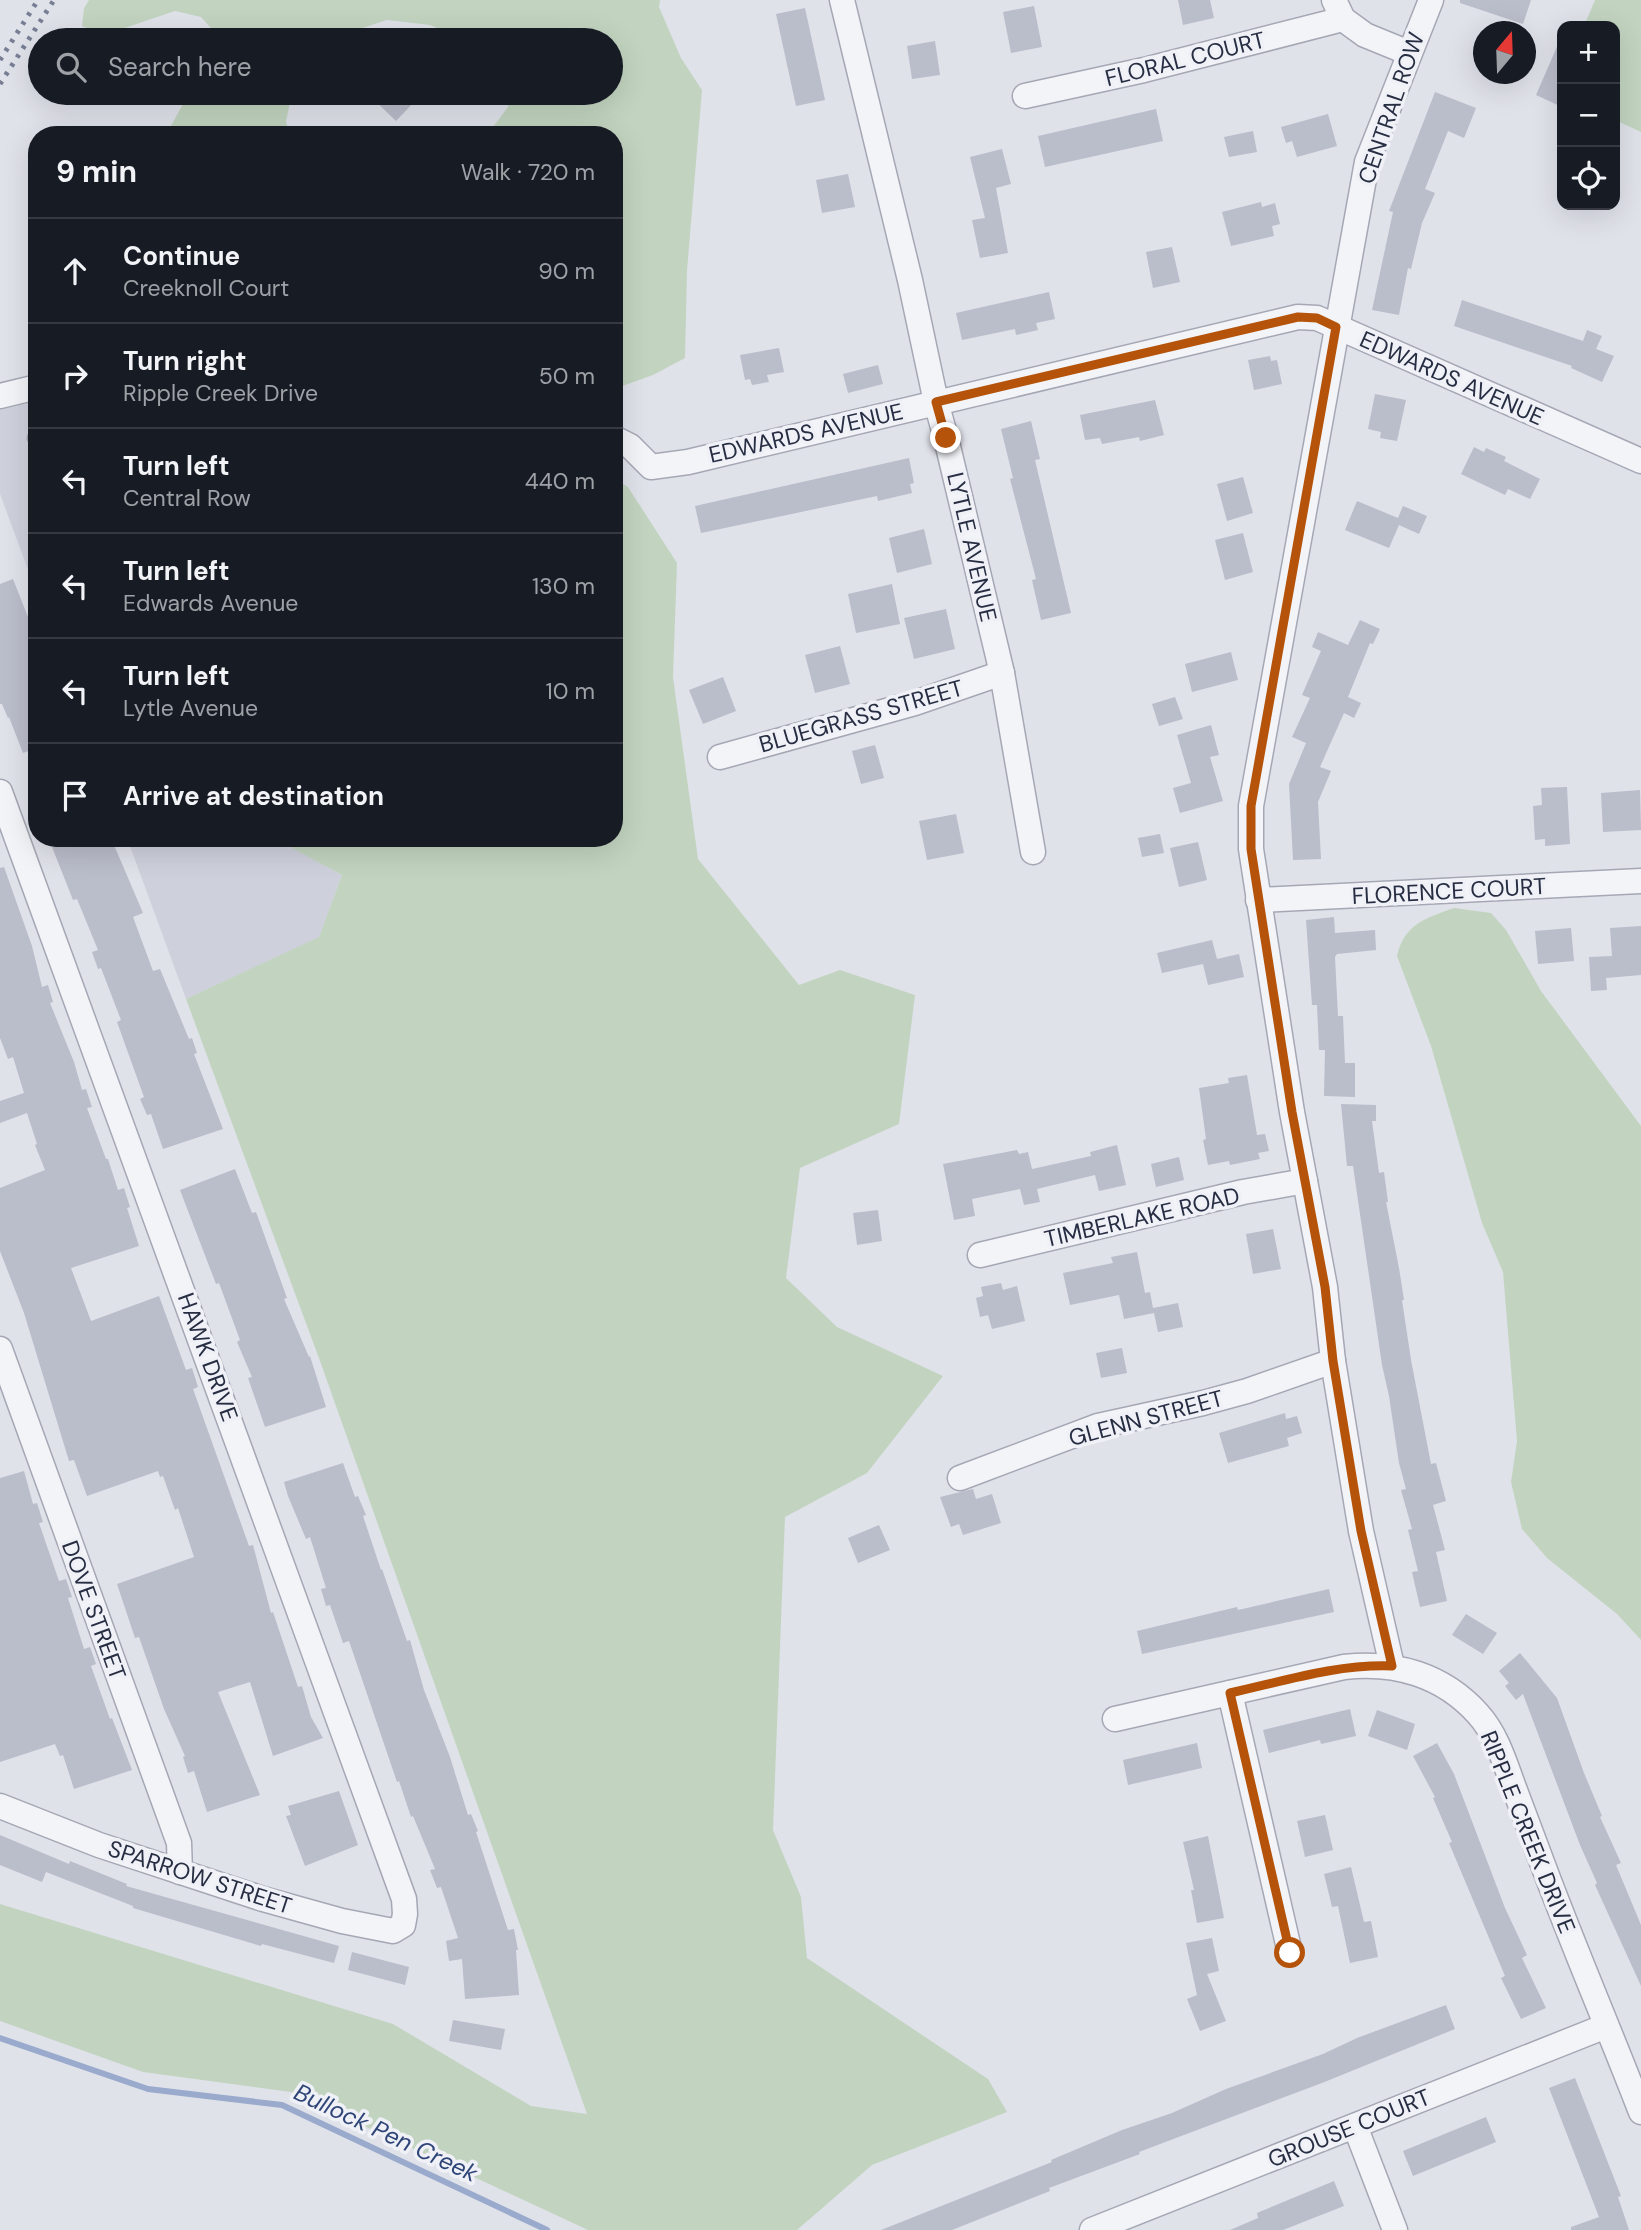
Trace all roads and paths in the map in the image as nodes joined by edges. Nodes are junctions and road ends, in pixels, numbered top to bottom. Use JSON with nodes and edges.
{"nodes":[{"id":1,"x":842,"y":0,"type":"edge"},
{"id":2,"x":1431,"y":0,"type":"edge"},
{"id":3,"x":1339,"y":10,"type":"edge"},
{"id":4,"x":1409,"y":53,"type":"junction"},
{"id":5,"x":1025,"y":96,"type":"dead end"},
{"id":6,"x":1336,"y":327,"type":"junction"},
{"id":7,"x":28,"y":389,"type":"edge"},
{"id":8,"x":0,"y":396,"type":"edge"},
{"id":9,"x":936,"y":402,"type":"junction"},
{"id":10,"x":623,"y":443,"type":"edge"},
{"id":11,"x":1641,"y":461,"type":"edge"},
{"id":12,"x":1002,"y":673,"type":"junction"},
{"id":13,"x":720,"y":757,"type":"dead end"},
{"id":14,"x":0,"y":792,"type":"edge"},
{"id":15,"x":1033,"y":852,"type":"dead end"},
{"id":16,"x":1641,"y":881,"type":"edge"},
{"id":17,"x":1258,"y":900,"type":"junction"},
{"id":18,"x":1305,"y":1181,"type":"junction"},
{"id":19,"x":980,"y":1255,"type":"dead end"},
{"id":20,"x":0,"y":1349,"type":"edge"},
{"id":21,"x":1333,"y":1361,"type":"junction"},
{"id":22,"x":960,"y":1478,"type":"dead end"},
{"id":23,"x":1392,"y":1666,"type":"junction"},
{"id":24,"x":1230,"y":1693,"type":"junction"},
{"id":25,"x":1115,"y":1719,"type":"dead end"},
{"id":26,"x":0,"y":1807,"type":"edge"},
{"id":27,"x":180,"y":1872,"type":"junction"},
{"id":28,"x":403,"y":1925,"type":"joint"},
{"id":29,"x":1290,"y":1953,"type":"dead end"},
{"id":30,"x":1606,"y":2026,"type":"junction"},
{"id":31,"x":1641,"y":2112,"type":"edge"},
{"id":32,"x":1354,"y":2126,"type":"junction"},
{"id":33,"x":1092,"y":2230,"type":"edge"},
{"id":34,"x":1395,"y":2230,"type":"edge"}],
"edges":[{"from":1,"to":9,"type":"street","name":"LYTLE AVENUE"},
{"from":2,"to":4,"type":"street","name":"CENTRAL ROW"},
{"from":3,"to":4,"type":"street"},
{"from":3,"to":5,"type":"street","name":"FLORAL COURT"},
{"from":4,"to":6,"type":"street","name":"CENTRAL ROW"},
{"from":6,"to":9,"type":"street","name":"EDWARDS AVENUE"},
{"from":6,"to":11,"type":"street","name":"EDWARDS AVENUE"},
{"from":6,"to":17,"type":"street","name":"CENTRAL ROW"},
{"from":7,"to":8,"type":"street"},
{"from":9,"to":10,"type":"street","name":"EDWARDS AVENUE"},
{"from":9,"to":12,"type":"street","name":"LYTLE AVENUE"},
{"from":12,"to":13,"type":"street","name":"BLUEGRASS STREET"},
{"from":12,"to":15,"type":"street","name":"LYTLE AVENUE"},
{"from":14,"to":28,"type":"street","name":"HAWK DRIVE"},
{"from":16,"to":17,"type":"street","name":"FLORENCE COURT"},
{"from":17,"to":18,"type":"street","name":"CENTRAL ROW"},
{"from":18,"to":19,"type":"street","name":"TIMBERLAKE ROAD"},
{"from":18,"to":21,"type":"street","name":"CENTRAL ROW"},
{"from":20,"to":27,"type":"street","name":"DOVE STREET"},
{"from":21,"to":22,"type":"street","name":"GLENN STREET"},
{"from":21,"to":23,"type":"street","name":"CENTRAL ROW"},
{"from":23,"to":24,"type":"street","name":"RIPPLE CREEK DRIVE"},
{"from":23,"to":30,"type":"street","name":"RIPPLE CREEK DRIVE"},
{"from":24,"to":25,"type":"street","name":"RIPPLE CREEK DRIVE"},
{"from":24,"to":29,"type":"street"},
{"from":26,"to":27,"type":"street","name":"SPARROW STREET"},
{"from":27,"to":28,"type":"street","name":"SPARROW STREET"},
{"from":30,"to":31,"type":"street","name":"RIPPLE CREEK DRIVE"},
{"from":30,"to":32,"type":"street","name":"GROUSE COURT"},
{"from":32,"to":33,"type":"street","name":"GROUSE COURT"},
{"from":32,"to":34,"type":"street"}]}
